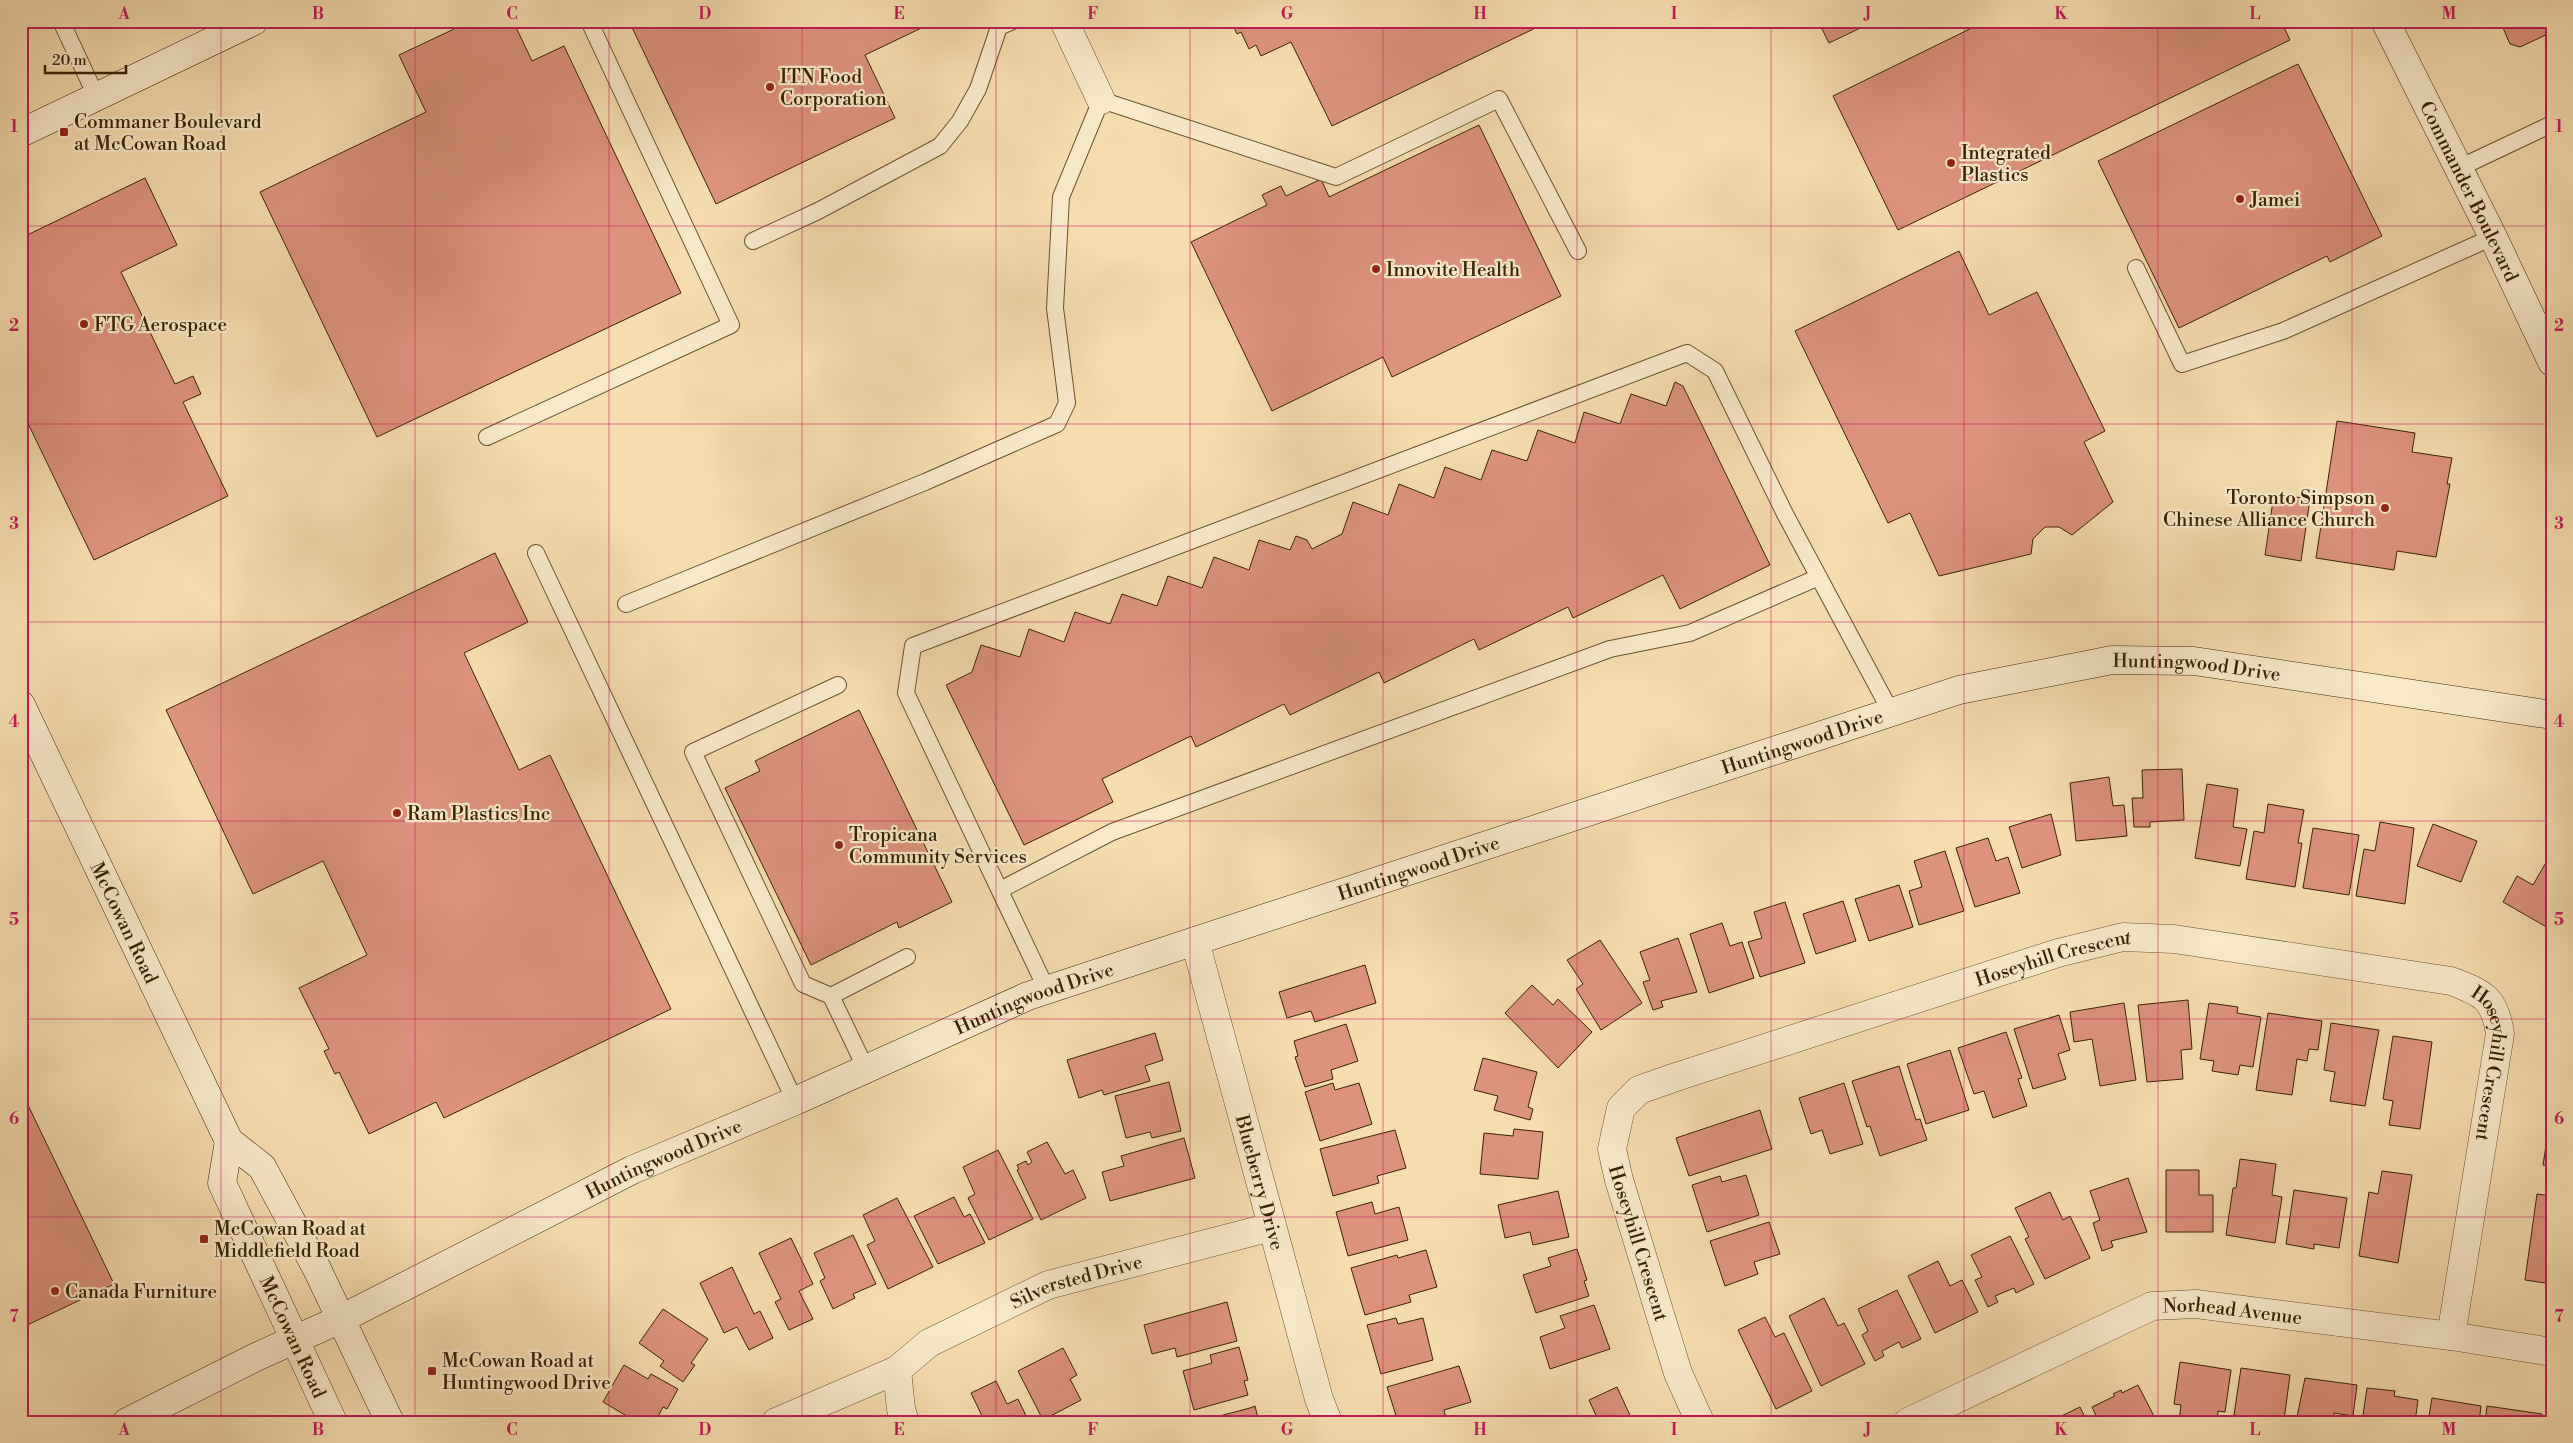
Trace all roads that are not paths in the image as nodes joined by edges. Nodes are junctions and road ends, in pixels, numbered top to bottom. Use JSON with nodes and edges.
{"nodes":[{"id":1,"x":61,"y":21,"type":"edge"},
{"id":2,"x":254,"y":21,"type":"edge"},
{"id":3,"x":588,"y":21,"type":"edge"},
{"id":4,"x":1064,"y":21,"type":"edge"},
{"id":5,"x":2385,"y":21,"type":"edge"},
{"id":6,"x":1003,"y":23,"type":"edge"},
{"id":7,"x":96,"y":96,"type":"junction"},
{"id":8,"x":1101,"y":100,"type":"junction"},
{"id":9,"x":2552,"y":124,"type":"edge"},
{"id":10,"x":21,"y":134,"type":"edge"},
{"id":11,"x":2459,"y":168,"type":"junction"},
{"id":12,"x":2493,"y":237,"type":"junction"},
{"id":13,"x":754,"y":241,"type":"dead end"},
{"id":14,"x":1578,"y":251,"type":"dead end"},
{"id":15,"x":2136,"y":268,"type":"dead end"},
{"id":16,"x":2552,"y":362,"type":"edge"},
{"id":17,"x":486,"y":437,"type":"dead end"},
{"id":18,"x":536,"y":553,"type":"dead end"},
{"id":19,"x":1819,"y":577,"type":"junction"},
{"id":20,"x":626,"y":604,"type":"dead end"},
{"id":21,"x":838,"y":685,"type":"dead end"},
{"id":22,"x":21,"y":705,"type":"edge"},
{"id":23,"x":1891,"y":712,"type":"junction"},
{"id":24,"x":2552,"y":714,"type":"edge"},
{"id":25,"x":1000,"y":890,"type":"junction"},
{"id":26,"x":1195,"y":941,"type":"junction"},
{"id":27,"x":907,"y":957,"type":"dead end"},
{"id":28,"x":1047,"y":990,"type":"junction"},
{"id":29,"x":831,"y":996,"type":"junction"},
{"id":30,"x":866,"y":1069,"type":"junction"},
{"id":31,"x":795,"y":1102,"type":"junction"},
{"id":32,"x":229,"y":1141,"type":"junction"},
{"id":33,"x":1271,"y":1227,"type":"junction"},
{"id":34,"x":341,"y":1319,"type":"junction"},
{"id":35,"x":2451,"y":1336,"type":"junction"},
{"id":36,"x":293,"y":1340,"type":"junction"},
{"id":37,"x":2552,"y":1352,"type":"edge"},
{"id":38,"x":897,"y":1370,"type":"junction"},
{"id":39,"x":128,"y":1421,"type":"edge"},
{"id":40,"x":333,"y":1422,"type":"edge"},
{"id":41,"x":390,"y":1422,"type":"edge"},
{"id":42,"x":776,"y":1422,"type":"edge"},
{"id":43,"x":905,"y":1422,"type":"edge"},
{"id":44,"x":1328,"y":1422,"type":"edge"},
{"id":45,"x":1700,"y":1422,"type":"edge"},
{"id":46,"x":1908,"y":1422,"type":"edge"}],
"edges":[{"from":1,"to":7,"type":"lane"},
{"from":2,"to":7,"type":"street"},
{"from":3,"to":17,"type":"lane"},
{"from":4,"to":8,"type":"street"},
{"from":5,"to":11,"type":"street","name":"Commander Boulevard"},
{"from":6,"to":13,"type":"lane"},
{"from":7,"to":10,"type":"street"},
{"from":8,"to":14,"type":"lane"},
{"from":8,"to":20,"type":"lane"},
{"from":9,"to":11,"type":"lane"},
{"from":11,"to":12,"type":"street","name":"Commander Boulevard"},
{"from":12,"to":15,"type":"lane"},
{"from":12,"to":16,"type":"street","name":"Commander Boulevard"},
{"from":18,"to":31,"type":"lane"},
{"from":19,"to":23,"type":"lane"},
{"from":19,"to":25,"type":"lane"},
{"from":19,"to":25,"type":"lane"},
{"from":21,"to":29,"type":"lane"},
{"from":22,"to":32,"type":"street","name":"McCowan Road"},
{"from":23,"to":24,"type":"street","name":"Huntingwood Drive"},
{"from":23,"to":26,"type":"street","name":"Huntingwood Drive"},
{"from":25,"to":28,"type":"lane"},
{"from":26,"to":28,"type":"street","name":"Huntingwood Drive"},
{"from":26,"to":33,"type":"street","name":"Blueberry Drive"},
{"from":27,"to":29,"type":"lane"},
{"from":28,"to":30,"type":"street","name":"Huntingwood Drive"},
{"from":29,"to":30,"type":"lane"},
{"from":30,"to":31,"type":"street","name":"Huntingwood Drive"},
{"from":31,"to":34,"type":"street","name":"Huntingwood Drive"},
{"from":32,"to":34,"type":"street","name":"McCowan Road"},
{"from":32,"to":36,"type":"street","name":"McCowan Road"},
{"from":33,"to":38,"type":"street","name":"Silversted Drive"},
{"from":33,"to":44,"type":"street","name":"Blueberry Drive"},
{"from":34,"to":36,"type":"street","name":"Huntingwood Drive"},
{"from":34,"to":41,"type":"street","name":"McCowan Road"},
{"from":35,"to":37,"type":"street","name":"Norhead Avenue"},
{"from":35,"to":45,"type":"street","name":"Hoseyhill Crescent"},
{"from":35,"to":46,"type":"street","name":"Norhead Avenue"},
{"from":36,"to":39,"type":"street","name":"Huntingwood Drive"},
{"from":36,"to":40,"type":"street","name":"McCowan Road"},
{"from":38,"to":42,"type":"street","name":"Silversted Drive"},
{"from":38,"to":43,"type":"street"}]}
